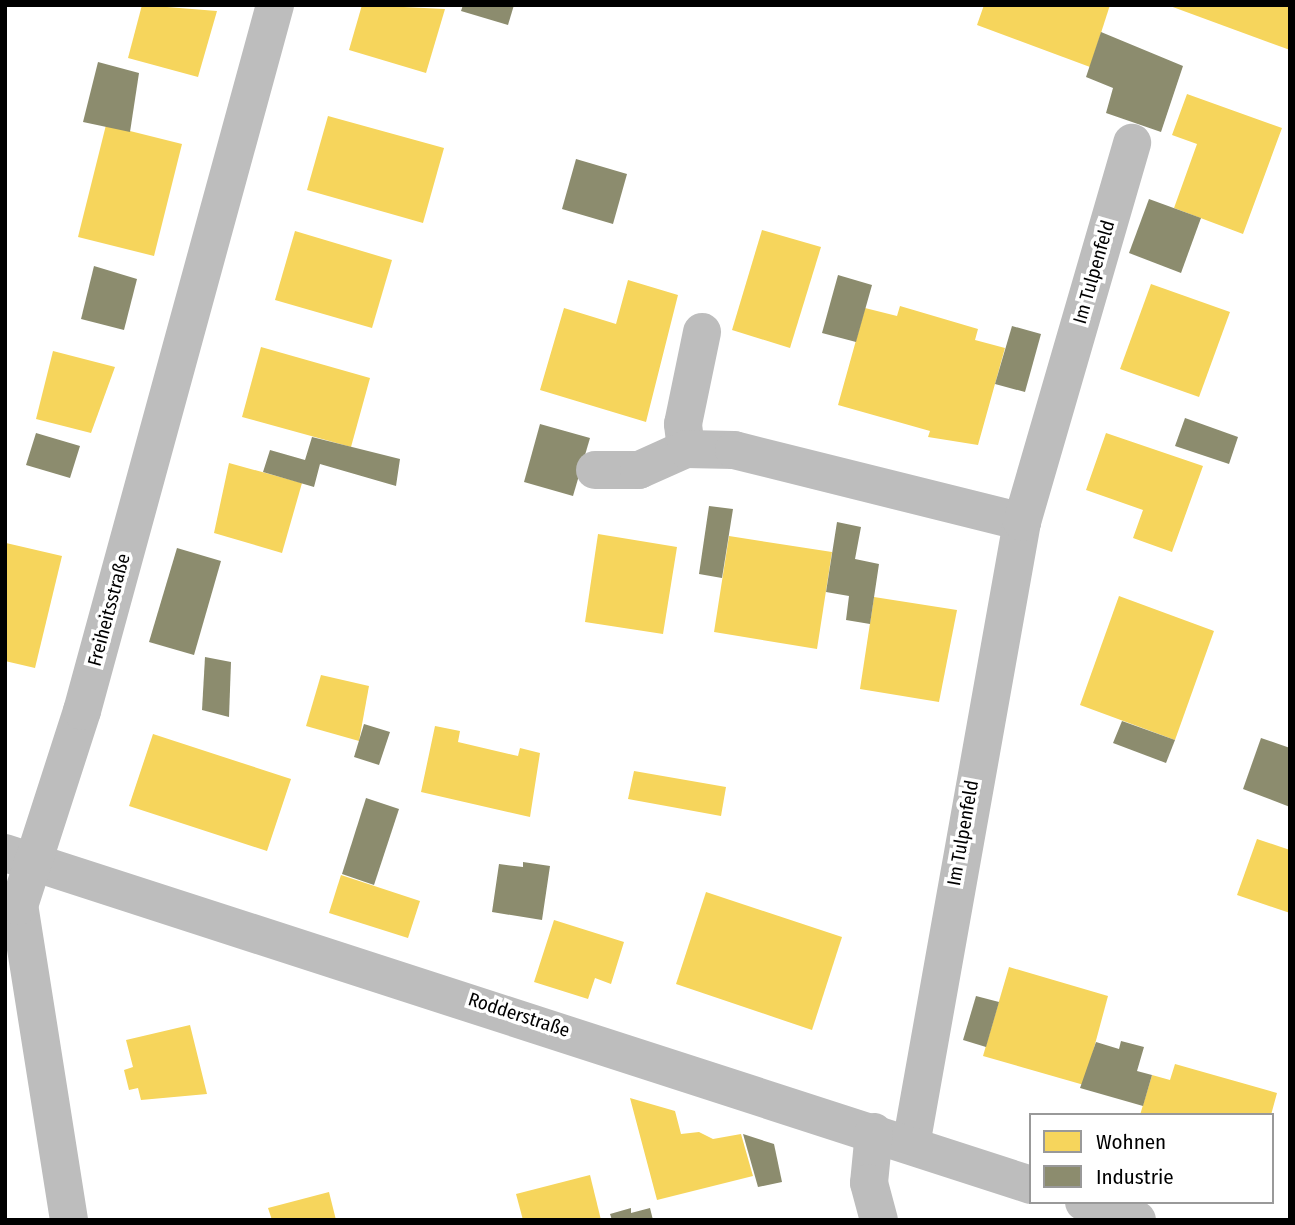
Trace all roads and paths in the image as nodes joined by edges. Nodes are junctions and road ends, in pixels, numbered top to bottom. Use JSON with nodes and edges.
{"nodes":[{"id":1,"x":275,"y":5,"type":"edge"},
{"id":2,"x":1132,"y":143,"type":"dead end"},
{"id":3,"x":702,"y":332,"type":"dead end"},
{"id":4,"x":686,"y":449,"type":"junction"},
{"id":5,"x":594,"y":470,"type":"dead end"},
{"id":6,"x":1022,"y":522,"type":"junction"},
{"id":7,"x":18,"y":856,"type":"edge"},
{"id":8,"x":874,"y":1132,"type":"junction"},
{"id":9,"x":911,"y":1145,"type":"junction"},
{"id":10,"x":1029,"y":1184,"type":"edge"},
{"id":11,"x":1090,"y":1204,"type":"edge"},
{"id":12,"x":69,"y":1220,"type":"edge"},
{"id":13,"x":879,"y":1220,"type":"edge"},
{"id":14,"x":1137,"y":1220,"type":"edge"}],
"edges":[{"from":1,"to":7,"type":"street","name":"Freiheitsstraße"},
{"from":2,"to":6,"type":"street","name":"Im Tulpenfeld"},
{"from":3,"to":4,"type":"street"},
{"from":4,"to":5,"type":"street"},
{"from":4,"to":6,"type":"street"},
{"from":6,"to":9,"type":"street","name":"Im Tulpenfeld"},
{"from":7,"to":8,"type":"street","name":"Rodderstraße"},
{"from":7,"to":12,"type":"street","name":"Freiheitsstraße"},
{"from":8,"to":9,"type":"street","name":"Rodderstraße"},
{"from":8,"to":13,"type":"street"},
{"from":9,"to":10,"type":"street","name":"Rodderstraße"},
{"from":11,"to":14,"type":"street"}]}
